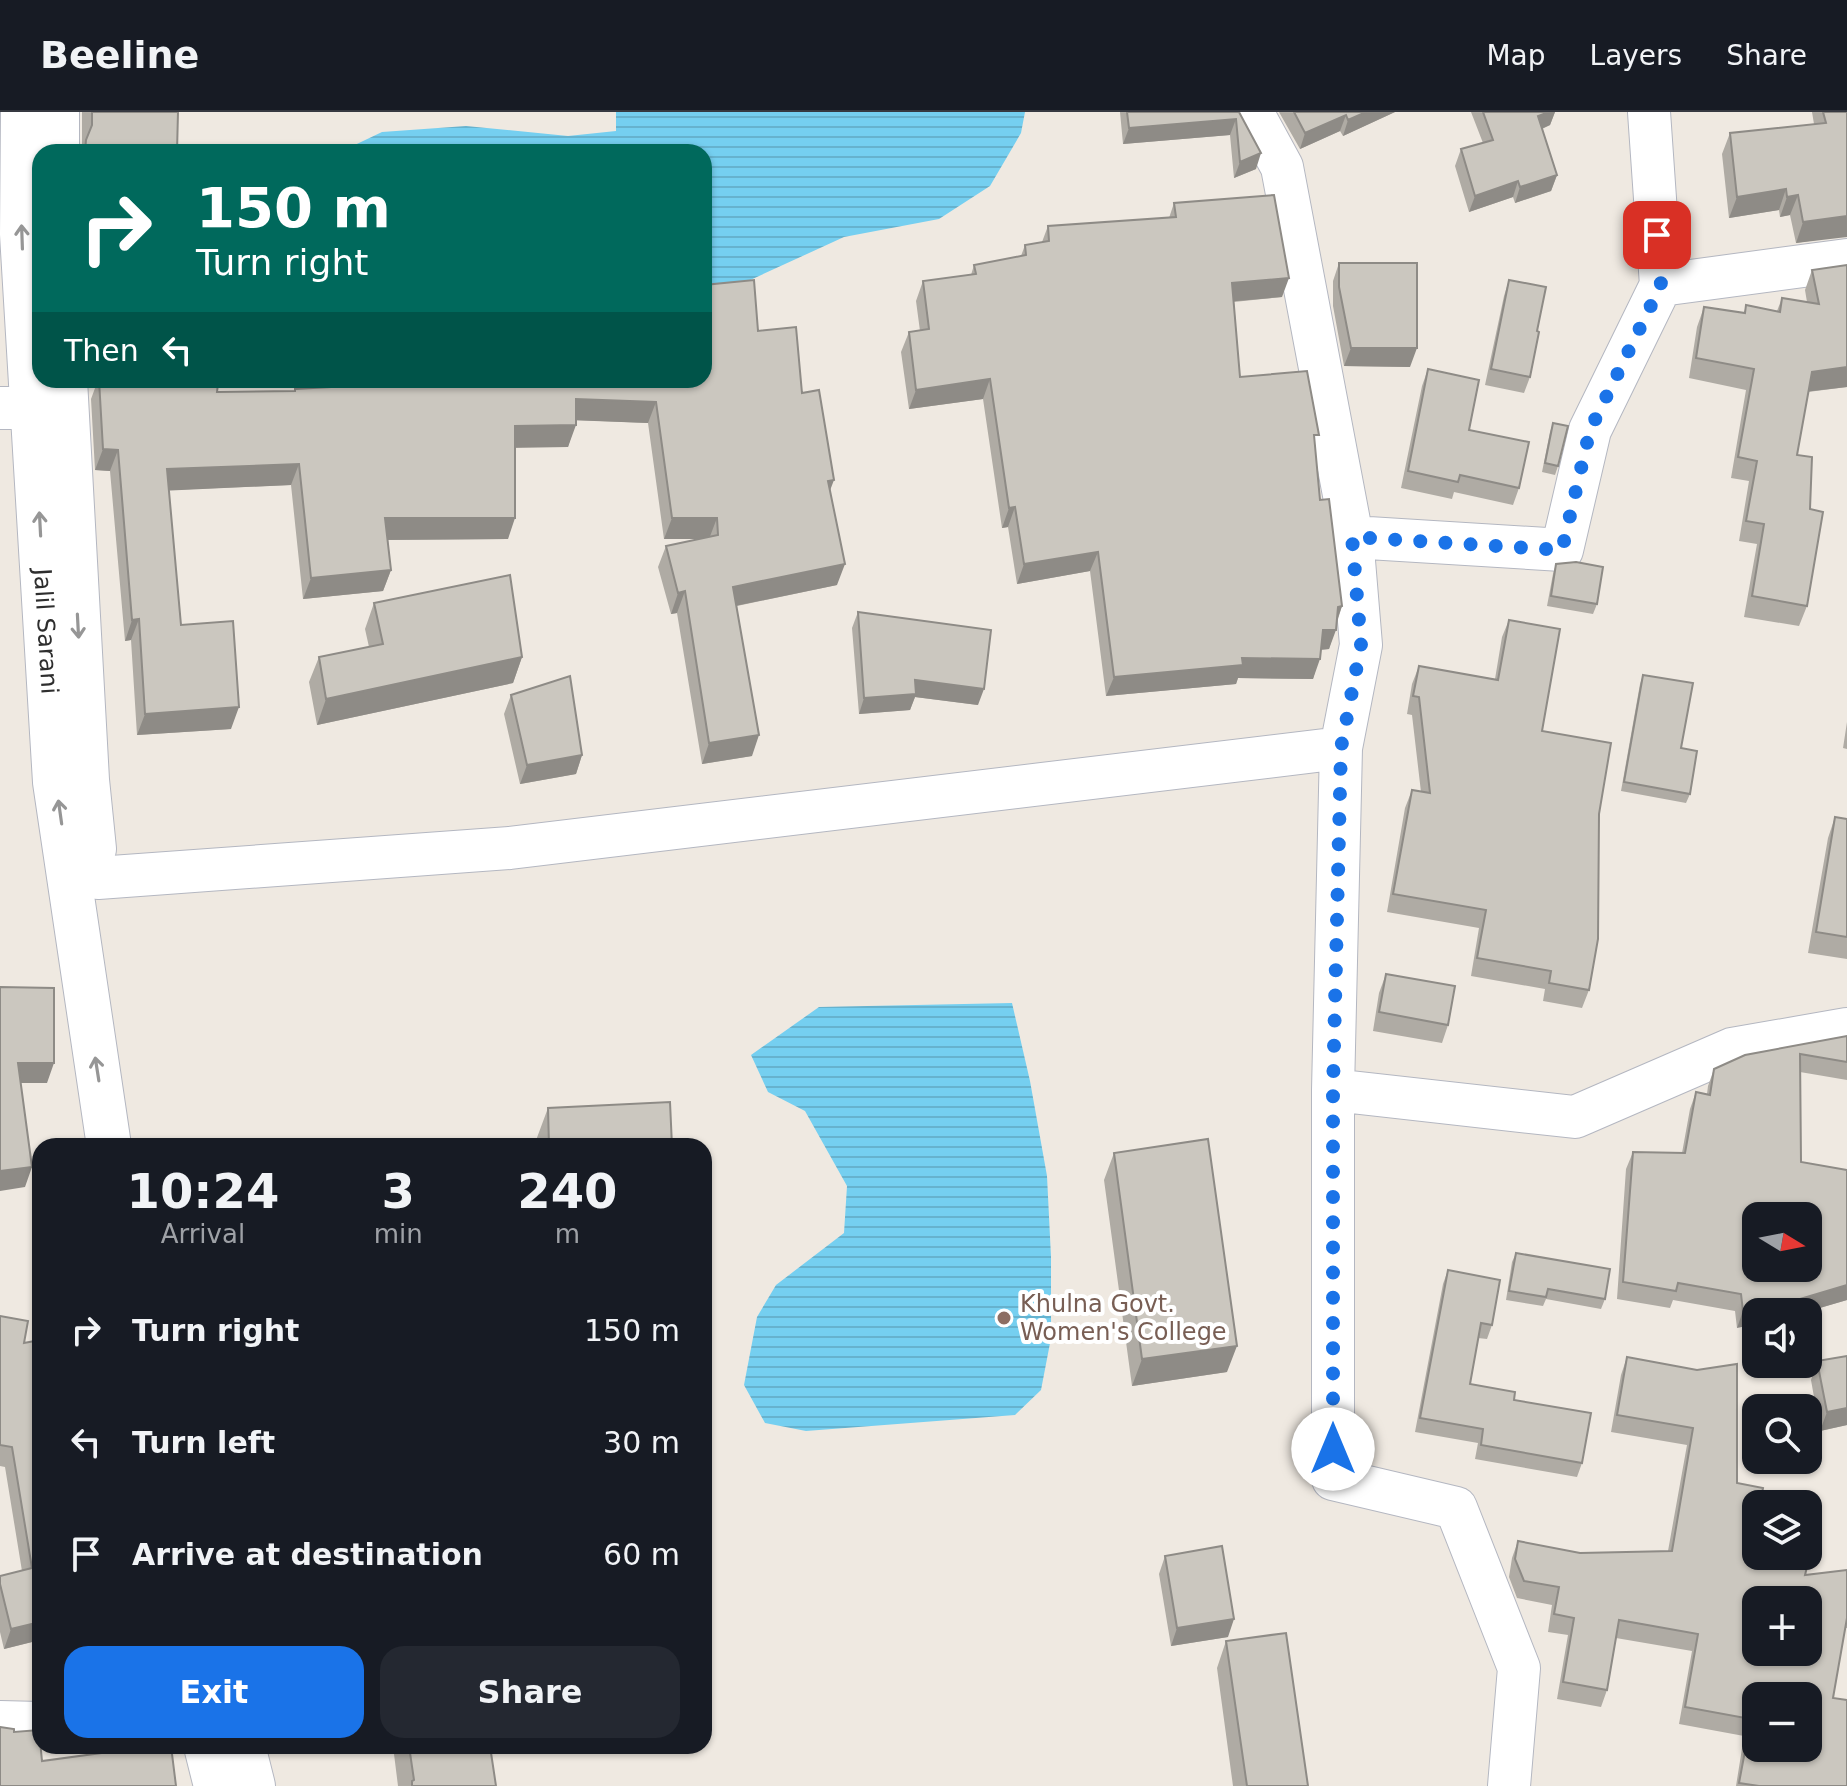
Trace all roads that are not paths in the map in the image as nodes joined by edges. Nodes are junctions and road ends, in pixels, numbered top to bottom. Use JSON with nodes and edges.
{"nodes":[{"id":1,"x":23,"y":112,"type":"edge"},
{"id":2,"x":57,"y":112,"type":"edge"},
{"id":3,"x":1252,"y":112,"type":"edge"},
{"id":4,"x":1649,"y":112,"type":"edge"},
{"id":5,"x":57,"y":144,"type":"edge"},
{"id":6,"x":1847,"y":260,"type":"edge"},
{"id":7,"x":1661,"y":285,"type":"junction"},
{"id":8,"x":65,"y":388,"type":"edge"},
{"id":9,"x":16,"y":408,"type":"edge"},
{"id":10,"x":1352,"y":537,"type":"junction"},
{"id":11,"x":1341,"y":748,"type":"junction"},
{"id":12,"x":98,"y":878,"type":"junction"},
{"id":13,"x":1847,"y":1029,"type":"edge"},
{"id":14,"x":1333,"y":1090,"type":"junction"},
{"id":15,"x":108,"y":1138,"type":"edge"},
{"id":16,"x":138,"y":1138,"type":"edge"},
{"id":17,"x":0,"y":1722,"type":"edge"},
{"id":18,"x":32,"y":1723,"type":"edge"},
{"id":19,"x":208,"y":1754,"type":"edge"},
{"id":20,"x":245,"y":1754,"type":"edge"},
{"id":21,"x":216,"y":1786,"type":"edge"},
{"id":22,"x":253,"y":1786,"type":"edge"},
{"id":23,"x":1509,"y":1786,"type":"edge"}],
"edges":[{"from":9,"to":1,"type":"main road","name":"Jalil Sarani","one_way":true},
{"from":2,"to":5,"type":"main road"},
{"from":3,"to":10,"type":"street"},
{"from":4,"to":7,"type":"street"},
{"from":6,"to":7,"type":"street"},
{"from":7,"to":10,"type":"street"},
{"from":8,"to":12,"type":"main road","name":"Jalil Sarani","one_way":true},
{"from":15,"to":9,"type":"main road","name":"Jalil Sarani","one_way":true},
{"from":10,"to":11,"type":"street"},
{"from":11,"to":12,"type":"street"},
{"from":11,"to":14,"type":"street"},
{"from":12,"to":16,"type":"main road","name":"Jalil Sarani"},
{"from":13,"to":14,"type":"street"},
{"from":14,"to":23,"type":"street"},
{"from":17,"to":18,"type":"street"},
{"from":19,"to":21,"type":"main road"},
{"from":20,"to":22,"type":"main road"}]}
